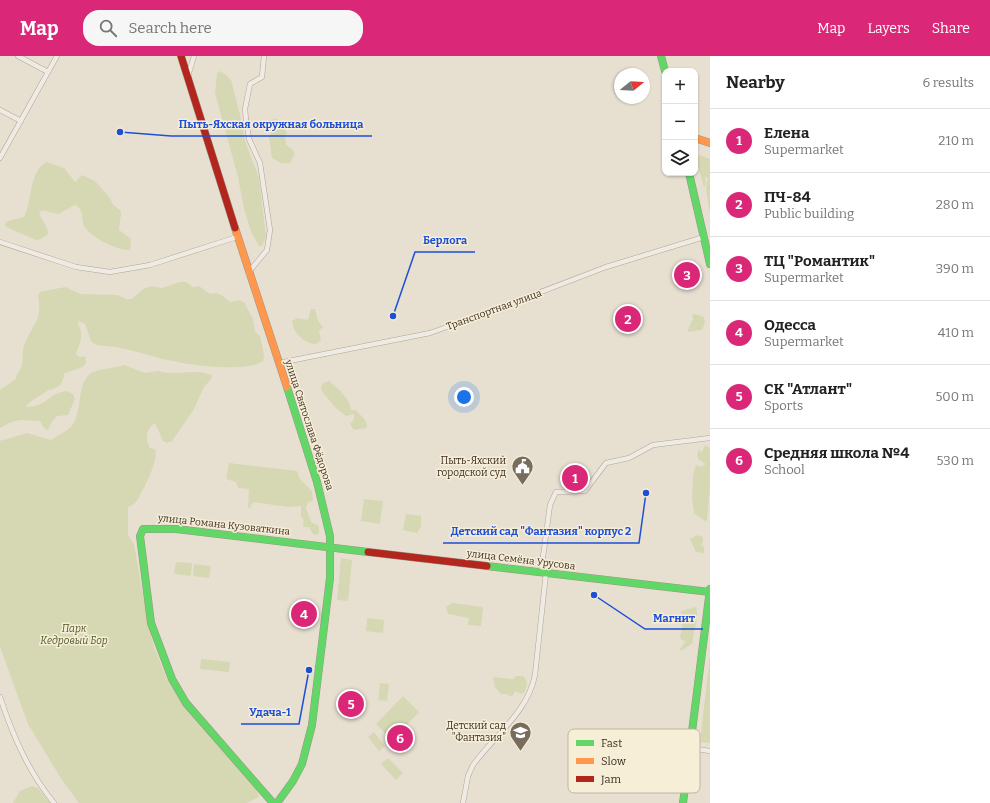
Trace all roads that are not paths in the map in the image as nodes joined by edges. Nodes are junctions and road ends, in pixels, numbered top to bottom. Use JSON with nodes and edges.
{"nodes":[{"id":1,"x":18,"y":56,"type":"edge"},
{"id":2,"x":57,"y":56,"type":"edge"},
{"id":3,"x":181,"y":56,"type":"edge"},
{"id":4,"x":194,"y":56,"type":"edge"},
{"id":5,"x":264,"y":56,"type":"edge"},
{"id":6,"x":661,"y":56,"type":"edge"},
{"id":7,"x":664,"y":68,"type":"edge"},
{"id":8,"x":48,"y":72,"type":"junction"},
{"id":9,"x":189,"y":79,"type":"junction"},
{"id":10,"x":0,"y":110,"type":"edge"},
{"id":11,"x":21,"y":121,"type":"junction"},
{"id":12,"x":698,"y":139,"type":"edge"},
{"id":13,"x":710,"y":143,"type":"edge"},
{"id":14,"x":0,"y":158,"type":"edge"},
{"id":15,"x":690,"y":176,"type":"edge"},
{"id":16,"x":237,"y":237,"type":"junction"},
{"id":17,"x":704,"y":237,"type":"junction"},
{"id":18,"x":0,"y":242,"type":"edge"},
{"id":19,"x":710,"y":264,"type":"edge"},
{"id":20,"x":248,"y":273,"type":"junction"},
{"id":21,"x":279,"y":363,"type":"junction"},
{"id":22,"x":710,"y":438,"type":"edge"},
{"id":23,"x":331,"y":547,"type":"junction"},
{"id":24,"x":544,"y":572,"type":"junction"},
{"id":25,"x":710,"y":589,"type":"edge"},
{"id":26,"x":710,"y":592,"type":"edge"},
{"id":27,"x":0,"y":697,"type":"edge"},
{"id":28,"x":692,"y":729,"type":"edge"},
{"id":29,"x":700,"y":749,"type":"edge"},
{"id":30,"x":710,"y":750,"type":"edge"},
{"id":31,"x":684,"y":793,"type":"edge"},
{"id":32,"x":54,"y":803,"type":"edge"},
{"id":33,"x":273,"y":803,"type":"edge"},
{"id":34,"x":277,"y":803,"type":"edge"},
{"id":35,"x":463,"y":803,"type":"edge"},
{"id":36,"x":683,"y":803,"type":"edge"}],
"edges":[{"from":1,"to":8,"type":"street"},
{"from":2,"to":8,"type":"street"},
{"from":3,"to":9,"type":"street","name":"улица Святослава Фёдорова"},
{"from":4,"to":9,"type":"street"},
{"from":5,"to":20,"type":"street"},
{"from":6,"to":7,"type":"street"},
{"from":8,"to":11,"type":"street"},
{"from":9,"to":16,"type":"street","name":"улица Святослава Фёдорова"},
{"from":10,"to":11,"type":"street"},
{"from":11,"to":14,"type":"street"},
{"from":12,"to":13,"type":"street"},
{"from":15,"to":17,"type":"street"},
{"from":16,"to":18,"type":"street"},
{"from":16,"to":20,"type":"street","name":"улица Святослава Фёдорова"},
{"from":17,"to":19,"type":"street"},
{"from":17,"to":21,"type":"street","name":"Транспортная улица"},
{"from":20,"to":21,"type":"street","name":"улица Святослава Фёдорова"},
{"from":21,"to":23,"type":"street","name":"улица Святослава Фёдорова"},
{"from":22,"to":24,"type":"street"},
{"from":23,"to":24,"type":"street","name":"улица Семёна Урусова"},
{"from":23,"to":33,"type":"street","name":"улица Романа Кузоваткина"},
{"from":23,"to":34,"type":"street","name":"улица Святослава Фёдорова"},
{"from":24,"to":26,"type":"street","name":"улица Семёна Урусова"},
{"from":24,"to":35,"type":"street"},
{"from":25,"to":26,"type":"street"},
{"from":26,"to":28,"type":"street"},
{"from":27,"to":32,"type":"street"},
{"from":29,"to":30,"type":"street"},
{"from":31,"to":36,"type":"street"}]}
